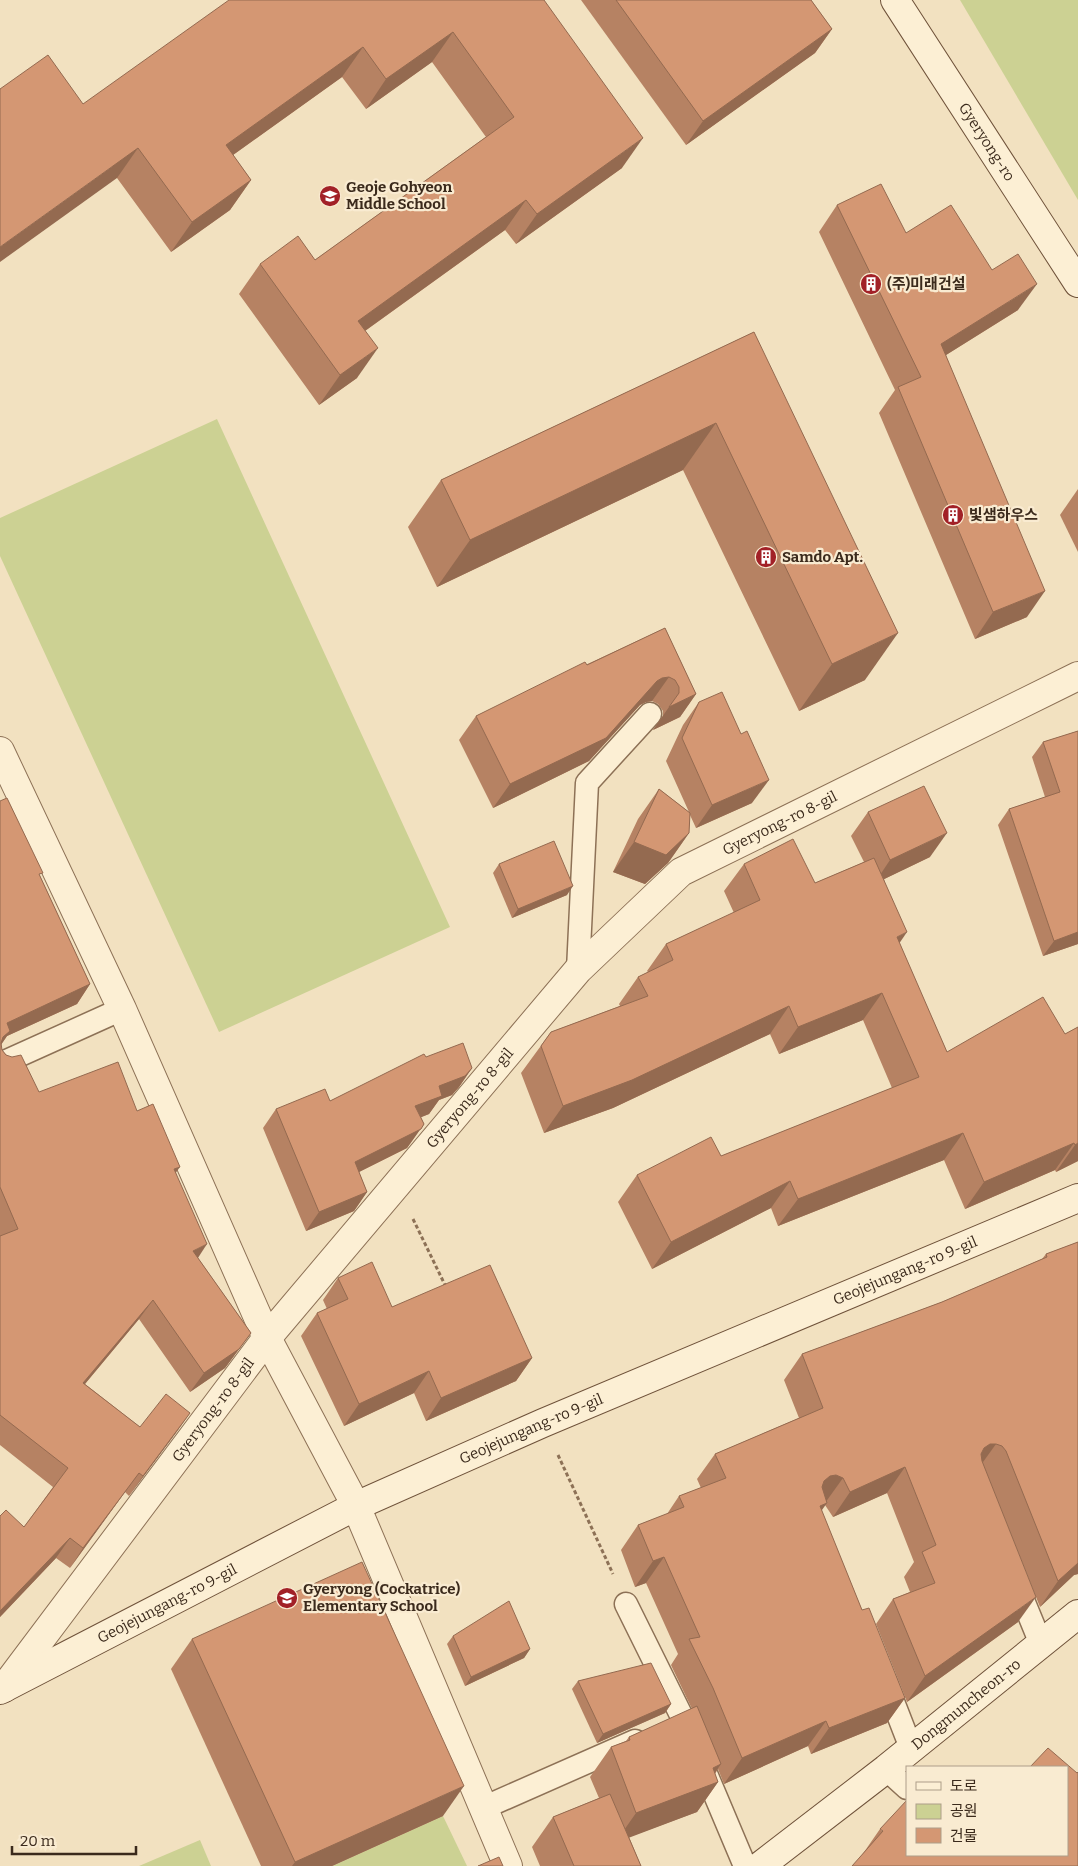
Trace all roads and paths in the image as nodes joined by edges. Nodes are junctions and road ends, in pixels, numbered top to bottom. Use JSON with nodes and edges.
{"nodes":[{"id":1,"x":895,"y":0,"type":"edge"},
{"id":2,"x":1078,"y":283,"type":"edge"},
{"id":3,"x":1078,"y":676,"type":"edge"},
{"id":4,"x":650,"y":714,"type":"edge"},
{"id":5,"x":0,"y":751,"type":"edge"},
{"id":6,"x":578,"y":970,"type":"junction"},
{"id":7,"x":122,"y":1009,"type":"junction"},
{"id":8,"x":0,"y":1064,"type":"edge"},
{"id":9,"x":397,"y":1184,"type":"junction"},
{"id":10,"x":1078,"y":1198,"type":"edge"},
{"id":11,"x":448,"y":1290,"type":"edge"},
{"id":12,"x":267,"y":1338,"type":"junction"},
{"id":13,"x":543,"y":1423,"type":"junction"},
{"id":14,"x":356,"y":1506,"type":"junction"},
{"id":15,"x":1008,"y":1563,"type":"edge"},
{"id":16,"x":626,"y":1604,"type":"joint"},
{"id":17,"x":1078,"y":1614,"type":"edge"},
{"id":18,"x":1040,"y":1644,"type":"junction"},
{"id":19,"x":879,"y":1667,"type":"edge"},
{"id":20,"x":2,"y":1689,"type":"edge"},
{"id":21,"x":668,"y":1726,"type":"junction"},
{"id":22,"x":911,"y":1748,"type":"junction"},
{"id":23,"x":886,"y":1769,"type":"junction"},
{"id":24,"x":906,"y":1787,"type":"edge"},
{"id":25,"x":483,"y":1808,"type":"junction"},
{"id":26,"x":508,"y":1866,"type":"edge"},
{"id":27,"x":745,"y":1866,"type":"edge"},
{"id":28,"x":760,"y":1866,"type":"edge"}],
"edges":[{"from":1,"to":2,"type":"street","name":"Gyeryong-ro"},
{"from":3,"to":6,"type":"street","name":"Gyeryong-ro 8-gil"},
{"from":4,"to":6,"type":"lane"},
{"from":5,"to":7,"type":"street"},
{"from":6,"to":9,"type":"street","name":"Gyeryong-ro 8-gil"},
{"from":7,"to":8,"type":"lane"},
{"from":7,"to":12,"type":"street"},
{"from":9,"to":11,"type":"path"},
{"from":9,"to":12,"type":"street","name":"Gyeryong-ro 8-gil"},
{"from":10,"to":13,"type":"street","name":"Geojejungang-ro 9-gil"},
{"from":12,"to":14,"type":"street"},
{"from":12,"to":20,"type":"street","name":"Gyeryong-ro 8-gil"},
{"from":13,"to":14,"type":"street","name":"Geojejungang-ro 9-gil"},
{"from":13,"to":16,"type":"path"},
{"from":14,"to":20,"type":"street","name":"Geojejungang-ro 9-gil"},
{"from":14,"to":25,"type":"street"},
{"from":15,"to":18,"type":"lane"},
{"from":16,"to":21,"type":"lane"},
{"from":17,"to":18,"type":"street","name":"Dongmuncheon-ro"},
{"from":18,"to":22,"type":"street","name":"Dongmuncheon-ro"},
{"from":19,"to":22,"type":"lane"},
{"from":21,"to":25,"type":"lane"},
{"from":21,"to":27,"type":"lane"},
{"from":22,"to":23,"type":"street","name":"Dongmuncheon-ro"},
{"from":23,"to":24,"type":"lane"},
{"from":23,"to":28,"type":"street","name":"Dongmuncheon-ro"},
{"from":25,"to":26,"type":"street"}]}
